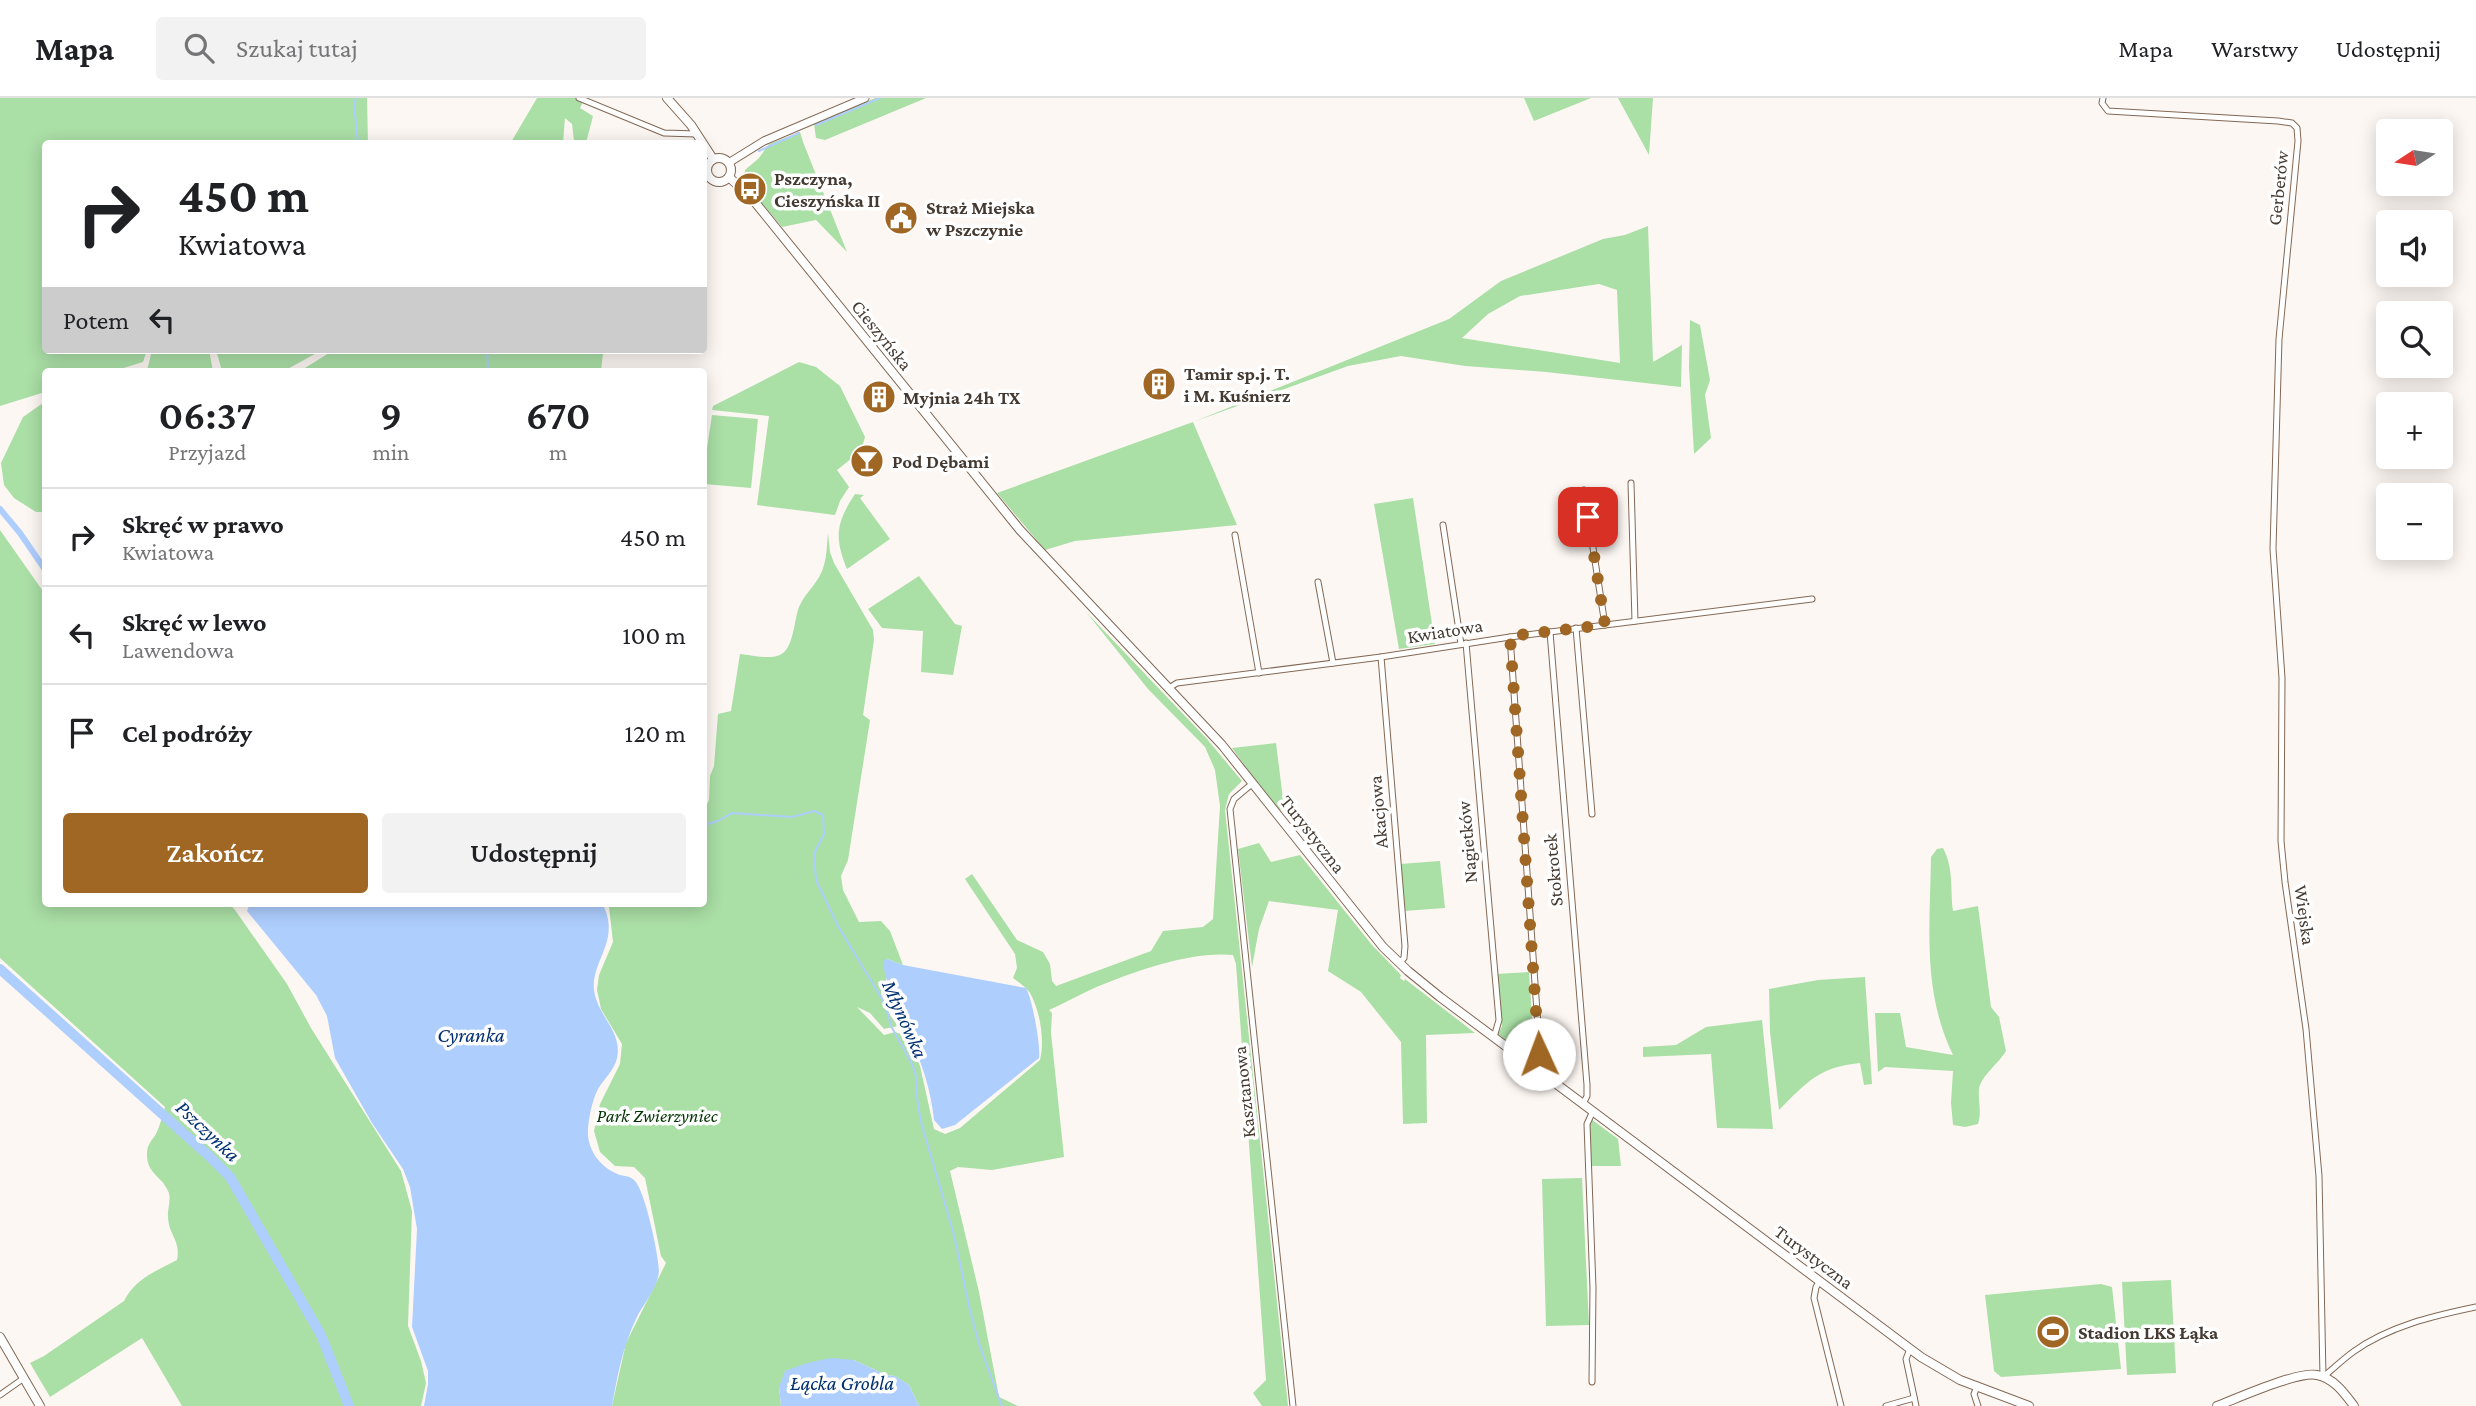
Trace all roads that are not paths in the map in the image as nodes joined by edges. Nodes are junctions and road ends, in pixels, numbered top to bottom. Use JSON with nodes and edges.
{"nodes":[{"id":1,"x":579,"y":98,"type":"edge"},
{"id":2,"x":667,"y":98,"type":"edge"},
{"id":3,"x":864,"y":98,"type":"edge"},
{"id":4,"x":2103,"y":98,"type":"edge"},
{"id":5,"x":685,"y":116,"type":"junction"},
{"id":6,"x":679,"y":132,"type":"junction"},
{"id":7,"x":697,"y":134,"type":"junction"},
{"id":8,"x":701,"y":140,"type":"edge"},
{"id":9,"x":707,"y":150,"type":"edge"},
{"id":10,"x":713,"y":159,"type":"junction"},
{"id":11,"x":730,"y":162,"type":"junction"},
{"id":12,"x":707,"y":167,"type":"edge"},
{"id":13,"x":707,"y":174,"type":"edge"},
{"id":14,"x":729,"y":177,"type":"junction"},
{"id":15,"x":2275,"y":457,"type":"joint"},
{"id":16,"x":1631,"y":483,"type":"dead end"},
{"id":17,"x":1584,"y":490,"type":"dead end"},
{"id":18,"x":1443,"y":525,"type":"dead end"},
{"id":19,"x":1235,"y":535,"type":"dead end"},
{"id":20,"x":1035,"y":547,"type":"joint"},
{"id":21,"x":1318,"y":582,"type":"dead end"},
{"id":22,"x":1812,"y":599,"type":"dead end"},
{"id":23,"x":1635,"y":621,"type":"junction"},
{"id":24,"x":1605,"y":625,"type":"junction"},
{"id":25,"x":1576,"y":628,"type":"junction"},
{"id":26,"x":1549,"y":632,"type":"junction"},
{"id":27,"x":1510,"y":636,"type":"junction"},
{"id":28,"x":1464,"y":644,"type":"junction"},
{"id":29,"x":1381,"y":657,"type":"junction"},
{"id":30,"x":1333,"y":663,"type":"junction"},
{"id":31,"x":1259,"y":673,"type":"junction"},
{"id":32,"x":1169,"y":688,"type":"junction"},
{"id":33,"x":1253,"y":783,"type":"junction"},
{"id":34,"x":1592,"y":814,"type":"dead end"},
{"id":35,"x":1399,"y":963,"type":"junction"},
{"id":36,"x":1494,"y":1037,"type":"junction"},
{"id":37,"x":1535,"y":1068,"type":"junction"},
{"id":38,"x":1583,"y":1104,"type":"junction"},
{"id":39,"x":1593,"y":1111,"type":"junction"},
{"id":40,"x":1820,"y":1281,"type":"junction"},
{"id":41,"x":2476,"y":1307,"type":"edge"},
{"id":42,"x":0,"y":1337,"type":"edge"},
{"id":43,"x":1910,"y":1349,"type":"junction"},
{"id":44,"x":2323,"y":1377,"type":"junction"},
{"id":45,"x":24,"y":1378,"type":"junction"},
{"id":46,"x":1592,"y":1382,"type":"dead end"},
{"id":47,"x":1977,"y":1387,"type":"junction"},
{"id":48,"x":0,"y":1395,"type":"edge"},
{"id":49,"x":1914,"y":1398,"type":"junction"},
{"id":50,"x":40,"y":1406,"type":"edge"},
{"id":51,"x":1293,"y":1406,"type":"edge"},
{"id":52,"x":1841,"y":1406,"type":"edge"},
{"id":53,"x":1886,"y":1406,"type":"edge"},
{"id":54,"x":1916,"y":1406,"type":"edge"},
{"id":55,"x":1978,"y":1406,"type":"edge"},
{"id":56,"x":2029,"y":1406,"type":"edge"},
{"id":57,"x":2217,"y":1406,"type":"edge"},
{"id":58,"x":2354,"y":1406,"type":"edge"}],
"edges":[{"from":1,"to":6,"type":"street"},
{"from":2,"to":5,"type":"main road"},
{"from":3,"to":11,"type":"street"},
{"from":4,"to":15,"type":"street","name":"Gerberów"},
{"from":5,"to":6,"type":"street"},
{"from":5,"to":7,"type":"main road"},
{"from":6,"to":7,"type":"street"},
{"from":7,"to":8,"type":"main road"},
{"from":9,"to":10,"type":"main road"},
{"from":10,"to":11,"type":"main road"},
{"from":10,"to":12,"type":"main road"},
{"from":11,"to":14,"type":"main road"},
{"from":13,"to":14,"type":"main road"},
{"from":14,"to":20,"type":"main road","name":"Cieszyńska"},
{"from":15,"to":44,"type":"street","name":"Wiejska"},
{"from":16,"to":23,"type":"street"},
{"from":17,"to":24,"type":"street"},
{"from":18,"to":28,"type":"street","name":"Nagietków"},
{"from":19,"to":31,"type":"street"},
{"from":20,"to":32,"type":"main road","name":"Turystyczna"},
{"from":21,"to":30,"type":"street"},
{"from":22,"to":23,"type":"street","name":"Kwiatowa"},
{"from":23,"to":24,"type":"street","name":"Kwiatowa"},
{"from":24,"to":25,"type":"street","name":"Kwiatowa"},
{"from":25,"to":26,"type":"street","name":"Kwiatowa"},
{"from":25,"to":34,"type":"street"},
{"from":26,"to":27,"type":"street","name":"Kwiatowa"},
{"from":26,"to":38,"type":"street","name":"Stokrotek"},
{"from":27,"to":28,"type":"street","name":"Kwiatowa"},
{"from":27,"to":37,"type":"street"},
{"from":28,"to":29,"type":"street","name":"Kwiatowa"},
{"from":28,"to":36,"type":"street","name":"Nagietków"},
{"from":29,"to":30,"type":"street","name":"Kwiatowa"},
{"from":29,"to":35,"type":"street","name":"Akacjowa"},
{"from":30,"to":31,"type":"street","name":"Kwiatowa"},
{"from":31,"to":32,"type":"street","name":"Kwiatowa"},
{"from":32,"to":33,"type":"main road","name":"Turystyczna"},
{"from":33,"to":35,"type":"main road","name":"Turystyczna"},
{"from":33,"to":51,"type":"street","name":"Kasztanowa"},
{"from":35,"to":36,"type":"main road","name":"Turystyczna"},
{"from":36,"to":37,"type":"main road","name":"Turystyczna"},
{"from":37,"to":38,"type":"main road","name":"Turystyczna"},
{"from":38,"to":39,"type":"main road","name":"Turystyczna"},
{"from":39,"to":40,"type":"main road","name":"Turystyczna"},
{"from":39,"to":46,"type":"street"},
{"from":40,"to":43,"type":"main road","name":"Turystyczna"},
{"from":40,"to":52,"type":"street"},
{"from":41,"to":44,"type":"street"},
{"from":42,"to":45,"type":"main road"},
{"from":43,"to":47,"type":"main road","name":"Turystyczna"},
{"from":43,"to":49,"type":"street"},
{"from":44,"to":57,"type":"main road"},
{"from":44,"to":58,"type":"main road"},
{"from":45,"to":48,"type":"street"},
{"from":45,"to":50,"type":"main road"},
{"from":47,"to":55,"type":"street"},
{"from":47,"to":56,"type":"main road","name":"Turystyczna"},
{"from":49,"to":53,"type":"street"},
{"from":49,"to":54,"type":"street"}]}
